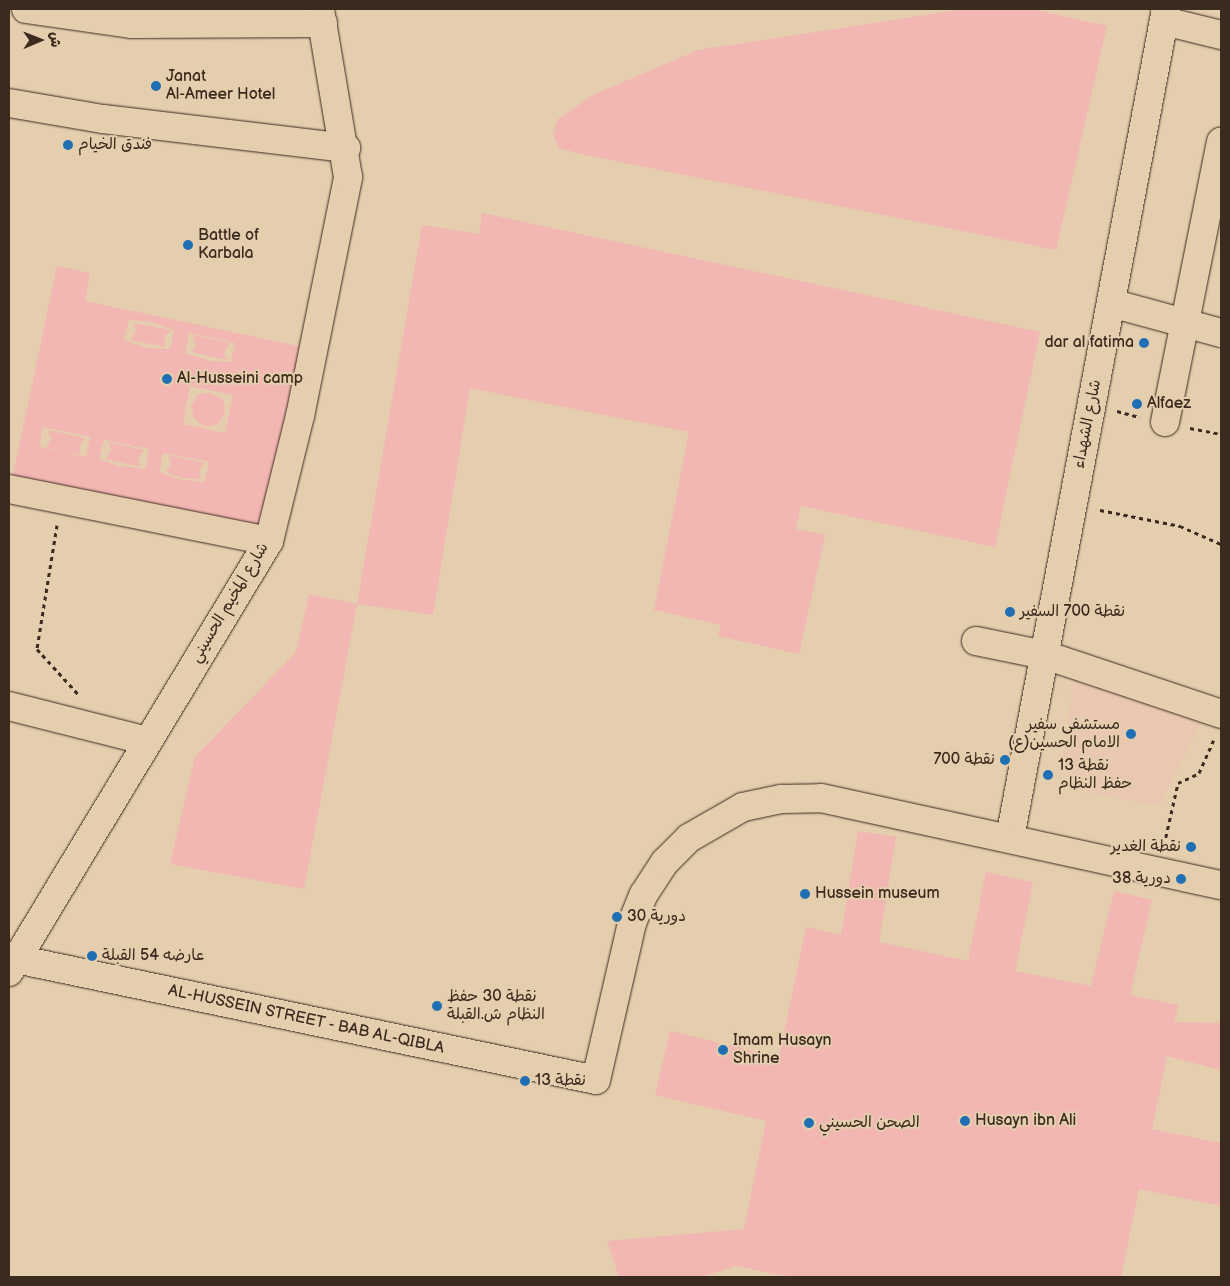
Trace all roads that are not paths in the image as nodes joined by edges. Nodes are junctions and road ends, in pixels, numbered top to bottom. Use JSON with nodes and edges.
{"nodes":[{"id":1,"x":26,"y":9,"type":"edge"},
{"id":2,"x":1165,"y":15,"type":"edge"},
{"id":3,"x":321,"y":16,"type":"edge"},
{"id":4,"x":1221,"y":35,"type":"edge"},
{"id":5,"x":9,"y":104,"type":"edge"},
{"id":6,"x":1221,"y":142,"type":"edge"},
{"id":7,"x":346,"y":148,"type":"junction"},
{"id":8,"x":1111,"y":302,"type":"junction"},
{"id":9,"x":1187,"y":323,"type":"junction"},
{"id":10,"x":1221,"y":333,"type":"edge"},
{"id":11,"x":1165,"y":422,"type":"dead end"},
{"id":12,"x":9,"y":489,"type":"edge"},
{"id":13,"x":269,"y":541,"type":"junction"},
{"id":14,"x":976,"y":640,"type":"dead end"},
{"id":15,"x":1045,"y":655,"type":"junction"},
{"id":16,"x":9,"y":706,"type":"edge"},
{"id":17,"x":1219,"y":724,"type":"edge"},
{"id":18,"x":147,"y":741,"type":"junction"},
{"id":19,"x":1010,"y":838,"type":"junction"},
{"id":20,"x":1221,"y":885,"type":"edge"},
{"id":21,"x":11,"y":963,"type":"edge"}],
"edges":[{"from":1,"to":3,"type":"street"},
{"from":2,"to":4,"type":"street"},
{"from":2,"to":8,"type":"street","name":"شارع الشهداء"},
{"from":3,"to":7,"type":"street","name":"شارع المخيم الحسيني"},
{"from":5,"to":7,"type":"street"},
{"from":6,"to":9,"type":"street"},
{"from":7,"to":13,"type":"street","name":"شارع المخيم الحسيني"},
{"from":8,"to":9,"type":"street"},
{"from":8,"to":15,"type":"street","name":"شارع الشهداء"},
{"from":9,"to":10,"type":"street"},
{"from":9,"to":11,"type":"street"},
{"from":12,"to":13,"type":"street"},
{"from":13,"to":18,"type":"street","name":"شارع المخيم الحسيني"},
{"from":14,"to":15,"type":"street"},
{"from":15,"to":17,"type":"street"},
{"from":15,"to":19,"type":"street","name":"شارع الشهداء"},
{"from":16,"to":18,"type":"street"},
{"from":18,"to":21,"type":"street","name":"شارع المخيم الحسيني"},
{"from":19,"to":20,"type":"street"},
{"from":19,"to":21,"type":"street","name":"AL-HUSSEIN STREET - BAB AL-QIBLA"}]}
